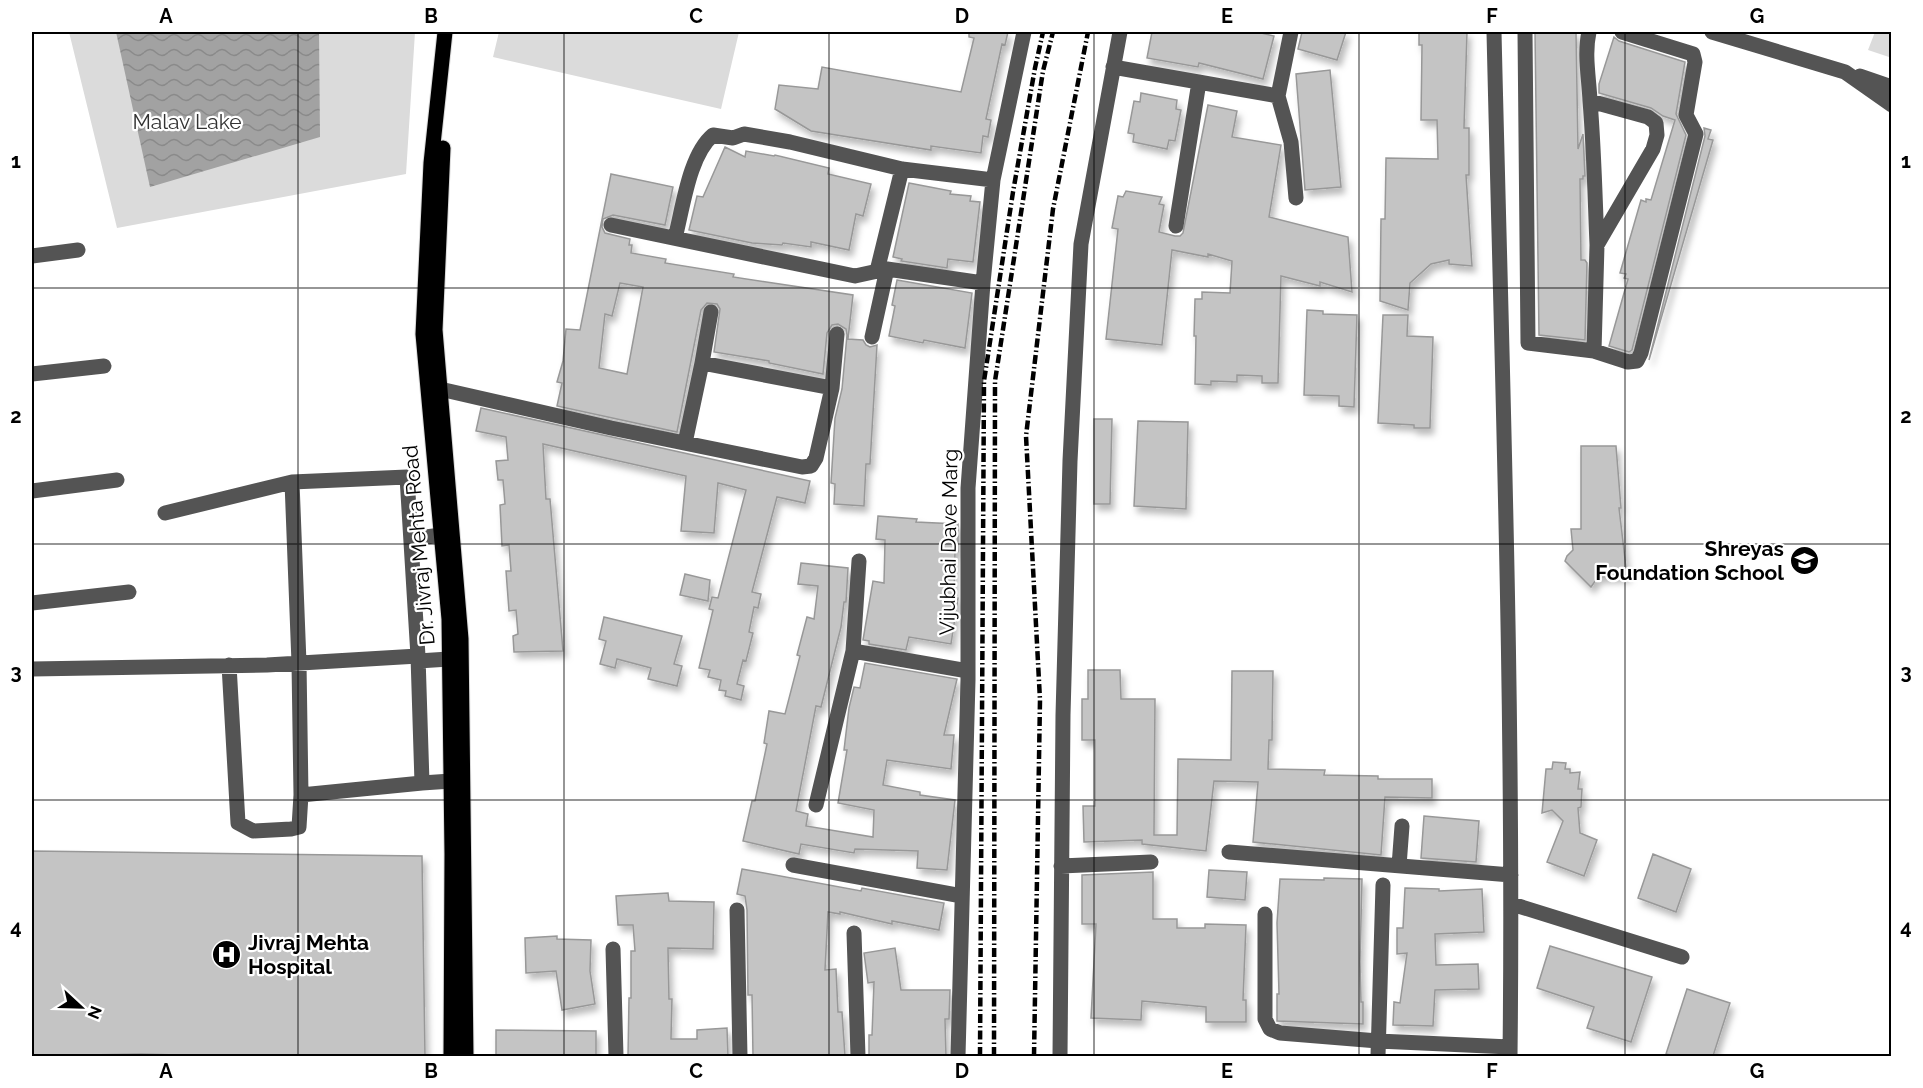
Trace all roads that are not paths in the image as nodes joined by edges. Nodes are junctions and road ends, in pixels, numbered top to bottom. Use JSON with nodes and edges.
{"nodes":[{"id":1,"x":445,"y":32,"type":"edge"},
{"id":2,"x":455,"y":32,"type":"edge"},
{"id":3,"x":1024,"y":32,"type":"edge"},
{"id":4,"x":1120,"y":32,"type":"edge"},
{"id":5,"x":1289,"y":32,"type":"edge"},
{"id":6,"x":1494,"y":32,"type":"edge"},
{"id":7,"x":1525,"y":32,"type":"edge"},
{"id":8,"x":1588,"y":32,"type":"edge"},
{"id":9,"x":1622,"y":32,"type":"edge"},
{"id":10,"x":1712,"y":32,"type":"edge"},
{"id":11,"x":1113,"y":67,"type":"junction"},
{"id":12,"x":1845,"y":72,"type":"junction"},
{"id":13,"x":1199,"y":82,"type":"junction"},
{"id":14,"x":1892,"y":87,"type":"edge"},
{"id":15,"x":1278,"y":96,"type":"junction"},
{"id":16,"x":1590,"y":100,"type":"junction"},
{"id":17,"x":1892,"y":105,"type":"edge"},
{"id":18,"x":902,"y":169,"type":"junction"},
{"id":19,"x":993,"y":180,"type":"junction"},
{"id":20,"x":1296,"y":198,"type":"dead end"},
{"id":21,"x":611,"y":225,"type":"dead end"},
{"id":22,"x":1176,"y":226,"type":"dead end"},
{"id":23,"x":675,"y":238,"type":"junction"},
{"id":24,"x":1597,"y":245,"type":"junction"},
{"id":25,"x":78,"y":250,"type":"dead end"},
{"id":26,"x":32,"y":256,"type":"edge"},
{"id":27,"x":882,"y":270,"type":"junction"},
{"id":28,"x":983,"y":283,"type":"junction"},
{"id":29,"x":711,"y":312,"type":"dead end"},
{"id":30,"x":837,"y":334,"type":"dead end"},
{"id":31,"x":872,"y":337,"type":"dead end"},
{"id":32,"x":1501,"y":343,"type":"junction"},
{"id":33,"x":1528,"y":343,"type":"junction"},
{"id":34,"x":1594,"y":351,"type":"junction"},
{"id":35,"x":702,"y":363,"type":"junction"},
{"id":36,"x":104,"y":366,"type":"dead end"},
{"id":37,"x":32,"y":374,"type":"edge"},
{"id":38,"x":832,"y":388,"type":"junction"},
{"id":39,"x":440,"y":389,"type":"junction"},
{"id":40,"x":685,"y":443,"type":"junction"},
{"id":41,"x":117,"y":480,"type":"dead end"},
{"id":42,"x":292,"y":482,"type":"junction"},
{"id":43,"x":32,"y":491,"type":"edge"},
{"id":44,"x":165,"y":513,"type":"dead end"},
{"id":45,"x":441,"y":535,"type":"junction"},
{"id":46,"x":411,"y":539,"type":"junction"},
{"id":47,"x":859,"y":561,"type":"dead end"},
{"id":48,"x":129,"y":592,"type":"dead end"},
{"id":49,"x":32,"y":603,"type":"edge"},
{"id":50,"x":853,"y":651,"type":"junction"},
{"id":51,"x":418,"y":658,"type":"junction"},
{"id":52,"x":449,"y":659,"type":"junction"},
{"id":53,"x":299,"y":663,"type":"junction"},
{"id":54,"x":229,"y":665,"type":"junction"},
{"id":55,"x":32,"y":669,"type":"edge"},
{"id":56,"x":968,"y":671,"type":"junction"},
{"id":57,"x":451,"y":781,"type":"junction"},
{"id":58,"x":422,"y":783,"type":"junction"},
{"id":59,"x":301,"y":795,"type":"junction"},
{"id":60,"x":816,"y":805,"type":"dead end"},
{"id":61,"x":1402,"y":826,"type":"dead end"},
{"id":62,"x":1229,"y":852,"type":"dead end"},
{"id":63,"x":1151,"y":862,"type":"dead end"},
{"id":64,"x":793,"y":866,"type":"dead end"},
{"id":65,"x":1061,"y":866,"type":"junction"},
{"id":66,"x":1399,"y":866,"type":"junction"},
{"id":67,"x":1511,"y":875,"type":"junction"},
{"id":68,"x":1383,"y":885,"type":"dead end"},
{"id":69,"x":962,"y":896,"type":"junction"},
{"id":70,"x":1512,"y":904,"type":"junction"},
{"id":71,"x":737,"y":910,"type":"dead end"},
{"id":72,"x":1265,"y":914,"type":"dead end"},
{"id":73,"x":854,"y":933,"type":"dead end"},
{"id":74,"x":613,"y":949,"type":"dead end"},
{"id":75,"x":1682,"y":957,"type":"dead end"},
{"id":76,"x":1378,"y":1049,"type":"edge"},
{"id":77,"x":1510,"y":1052,"type":"edge"},
{"id":78,"x":451,"y":1056,"type":"edge"},
{"id":79,"x":466,"y":1056,"type":"edge"},
{"id":80,"x":616,"y":1056,"type":"edge"},
{"id":81,"x":740,"y":1056,"type":"edge"},
{"id":82,"x":858,"y":1056,"type":"edge"},
{"id":83,"x":958,"y":1056,"type":"edge"},
{"id":84,"x":1060,"y":1056,"type":"edge"}],
"edges":[{"from":1,"to":45,"type":"main road","name":"Dr. Jivraj Mehta Road"},
{"from":2,"to":39,"type":"main road"},
{"from":3,"to":19,"type":"street","name":"Vijubhai Dave Marg"},
{"from":4,"to":11,"type":"street"},
{"from":5,"to":15,"type":"street"},
{"from":6,"to":32,"type":"street"},
{"from":7,"to":33,"type":"street"},
{"from":8,"to":16,"type":"street"},
{"from":9,"to":34,"type":"street"},
{"from":10,"to":12,"type":"street"},
{"from":11,"to":13,"type":"street"},
{"from":11,"to":65,"type":"street"},
{"from":12,"to":14,"type":"street"},
{"from":12,"to":17,"type":"street"},
{"from":13,"to":15,"type":"street"},
{"from":13,"to":22,"type":"street"},
{"from":15,"to":20,"type":"street"},
{"from":16,"to":24,"type":"street"},
{"from":16,"to":24,"type":"street"},
{"from":18,"to":19,"type":"street"},
{"from":18,"to":23,"type":"street"},
{"from":18,"to":27,"type":"street"},
{"from":19,"to":28,"type":"street","name":"Vijubhai Dave Marg"},
{"from":21,"to":23,"type":"street"},
{"from":23,"to":27,"type":"street"},
{"from":24,"to":34,"type":"street"},
{"from":25,"to":26,"type":"street"},
{"from":27,"to":28,"type":"street"},
{"from":27,"to":31,"type":"street"},
{"from":28,"to":56,"type":"street","name":"Vijubhai Dave Marg"},
{"from":29,"to":35,"type":"street"},
{"from":30,"to":38,"type":"street"},
{"from":32,"to":33,"type":"street"},
{"from":32,"to":67,"type":"street"},
{"from":33,"to":34,"type":"street"},
{"from":35,"to":38,"type":"street"},
{"from":35,"to":40,"type":"street"},
{"from":36,"to":37,"type":"street"},
{"from":38,"to":40,"type":"street"},
{"from":39,"to":40,"type":"street"},
{"from":39,"to":79,"type":"main road"},
{"from":41,"to":43,"type":"street"},
{"from":42,"to":44,"type":"street"},
{"from":42,"to":46,"type":"street"},
{"from":42,"to":53,"type":"street"},
{"from":45,"to":46,"type":"street"},
{"from":45,"to":52,"type":"main road","name":"Dr. Jivraj Mehta Road"},
{"from":46,"to":51,"type":"street"},
{"from":47,"to":50,"type":"street"},
{"from":48,"to":49,"type":"street"},
{"from":50,"to":56,"type":"street"},
{"from":50,"to":60,"type":"street"},
{"from":51,"to":52,"type":"street"},
{"from":51,"to":53,"type":"street"},
{"from":51,"to":58,"type":"street"},
{"from":52,"to":57,"type":"main road","name":"Dr. Jivraj Mehta Road"},
{"from":53,"to":54,"type":"street"},
{"from":53,"to":59,"type":"street"},
{"from":54,"to":55,"type":"street"},
{"from":54,"to":59,"type":"street"},
{"from":56,"to":69,"type":"street","name":"Vijubhai Dave Marg"},
{"from":57,"to":58,"type":"street"},
{"from":57,"to":78,"type":"main road","name":"Dr. Jivraj Mehta Road"},
{"from":58,"to":59,"type":"street"},
{"from":61,"to":66,"type":"street"},
{"from":62,"to":66,"type":"street"},
{"from":63,"to":65,"type":"street"},
{"from":64,"to":69,"type":"street"},
{"from":65,"to":84,"type":"street"},
{"from":66,"to":67,"type":"street"},
{"from":67,"to":70,"type":"street"},
{"from":68,"to":76,"type":"street"},
{"from":69,"to":83,"type":"street","name":"Vijubhai Dave Marg"},
{"from":70,"to":75,"type":"street"},
{"from":70,"to":77,"type":"street"},
{"from":71,"to":81,"type":"street"},
{"from":72,"to":76,"type":"street"},
{"from":73,"to":82,"type":"street"},
{"from":74,"to":80,"type":"street"},
{"from":76,"to":77,"type":"street"}]}
